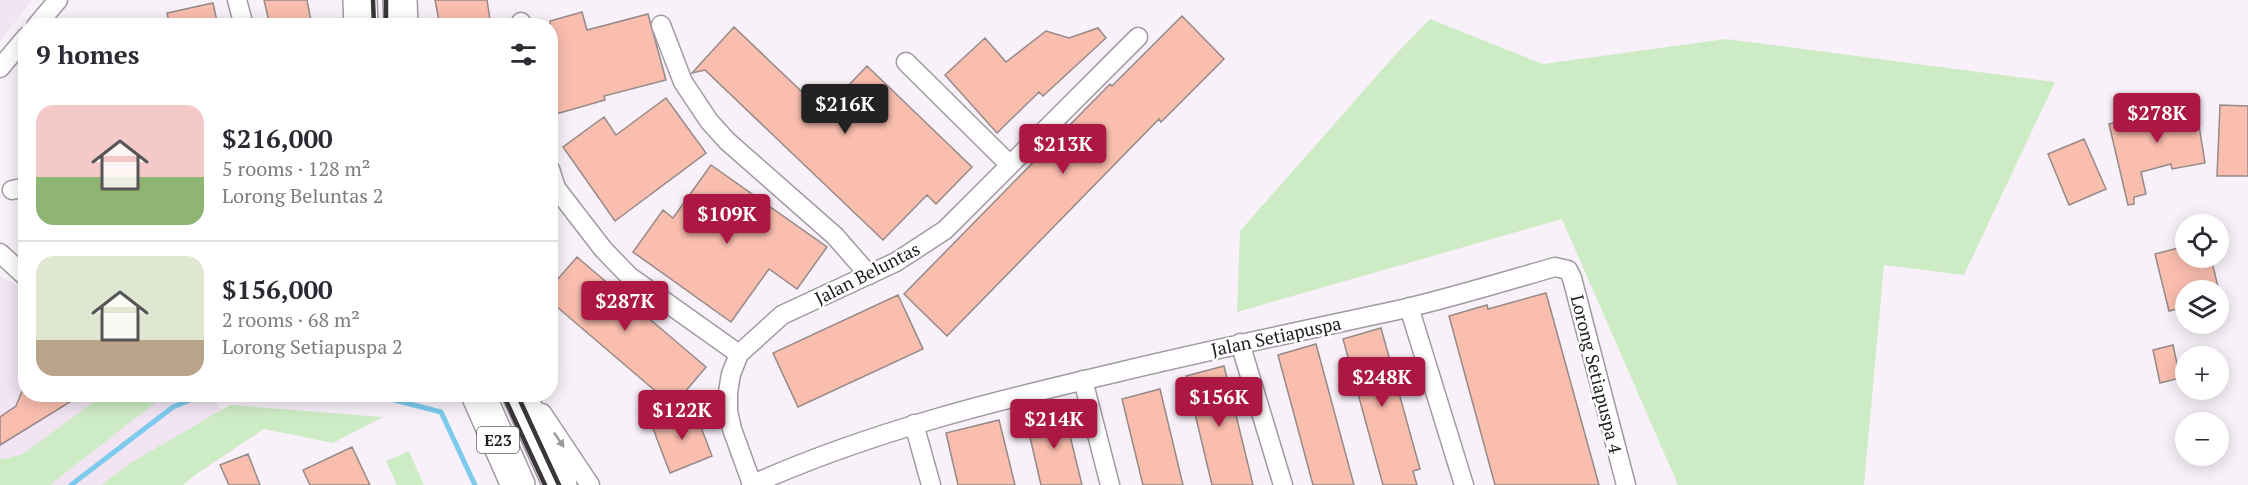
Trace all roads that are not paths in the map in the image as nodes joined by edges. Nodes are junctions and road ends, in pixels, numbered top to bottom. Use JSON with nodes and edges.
{"nodes":[{"id":1,"x":58,"y":0,"type":"edge"},
{"id":2,"x":237,"y":0,"type":"edge"},
{"id":3,"x":360,"y":0,"type":"edge"},
{"id":4,"x":400,"y":0,"type":"edge"},
{"id":5,"x":43,"y":18,"type":"edge"},
{"id":6,"x":242,"y":18,"type":"edge"},
{"id":7,"x":361,"y":18,"type":"edge"},
{"id":8,"x":401,"y":18,"type":"edge"},
{"id":9,"x":661,"y":25,"type":"dead end"},
{"id":10,"x":1138,"y":37,"type":"dead end"},
{"id":11,"x":18,"y":47,"type":"edge"},
{"id":12,"x":906,"y":62,"type":"dead end"},
{"id":13,"x":0,"y":68,"type":"edge"},
{"id":14,"x":1010,"y":165,"type":"junction"},
{"id":15,"x":558,"y":191,"type":"edge"},
{"id":16,"x":0,"y":253,"type":"edge"},
{"id":17,"x":1563,"y":267,"type":"joint"},
{"id":18,"x":18,"y":270,"type":"edge"},
{"id":19,"x":869,"y":274,"type":"junction"},
{"id":20,"x":1409,"y":307,"type":"junction"},
{"id":21,"x":1240,"y":343,"type":"junction"},
{"id":22,"x":739,"y":354,"type":"junction"},
{"id":23,"x":1083,"y":380,"type":"junction"},
{"id":24,"x":482,"y":402,"type":"edge"},
{"id":25,"x":523,"y":402,"type":"edge"},
{"id":26,"x":534,"y":402,"type":"edge"},
{"id":27,"x":914,"y":424,"type":"junction"},
{"id":28,"x":518,"y":485,"type":"edge"},
{"id":29,"x":561,"y":485,"type":"edge"},
{"id":30,"x":590,"y":485,"type":"edge"},
{"id":31,"x":752,"y":485,"type":"edge"},
{"id":32,"x":931,"y":485,"type":"edge"},
{"id":33,"x":1110,"y":485,"type":"edge"},
{"id":34,"x":1282,"y":485,"type":"edge"},
{"id":35,"x":1464,"y":485,"type":"edge"},
{"id":36,"x":1626,"y":485,"type":"edge"}],
"edges":[{"from":1,"to":5,"type":"street"},
{"from":2,"to":6,"type":"street"},
{"from":3,"to":7,"type":"highway"},
{"from":4,"to":8,"type":"highway"},
{"from":9,"to":19,"type":"street"},
{"from":10,"to":14,"type":"street","name":"Jalan Beluntas"},
{"from":11,"to":13,"type":"street"},
{"from":12,"to":14,"type":"street"},
{"from":14,"to":19,"type":"street","name":"Jalan Beluntas"},
{"from":15,"to":22,"type":"street"},
{"from":16,"to":18,"type":"street"},
{"from":17,"to":20,"type":"street","name":"Jalan Setiapuspa"},
{"from":17,"to":36,"type":"street","name":"Lorong Setiapuspa 4"},
{"from":19,"to":22,"type":"street","name":"Jalan Beluntas"},
{"from":20,"to":21,"type":"street","name":"Jalan Setiapuspa"},
{"from":20,"to":35,"type":"street"},
{"from":21,"to":23,"type":"street","name":"Jalan Setiapuspa"},
{"from":21,"to":34,"type":"street"},
{"from":22,"to":31,"type":"street","name":"Jalan Beluntas"},
{"from":23,"to":27,"type":"street","name":"Jalan Setiapuspa"},
{"from":23,"to":33,"type":"street"},
{"from":24,"to":28,"type":"highway","number":"E23"},
{"from":25,"to":29,"type":"highway","number":"E23"},
{"from":26,"to":30,"type":"street","one_way":true},
{"from":27,"to":31,"type":"street","name":"Jalan Setiapuspa"},
{"from":27,"to":32,"type":"street"}]}
